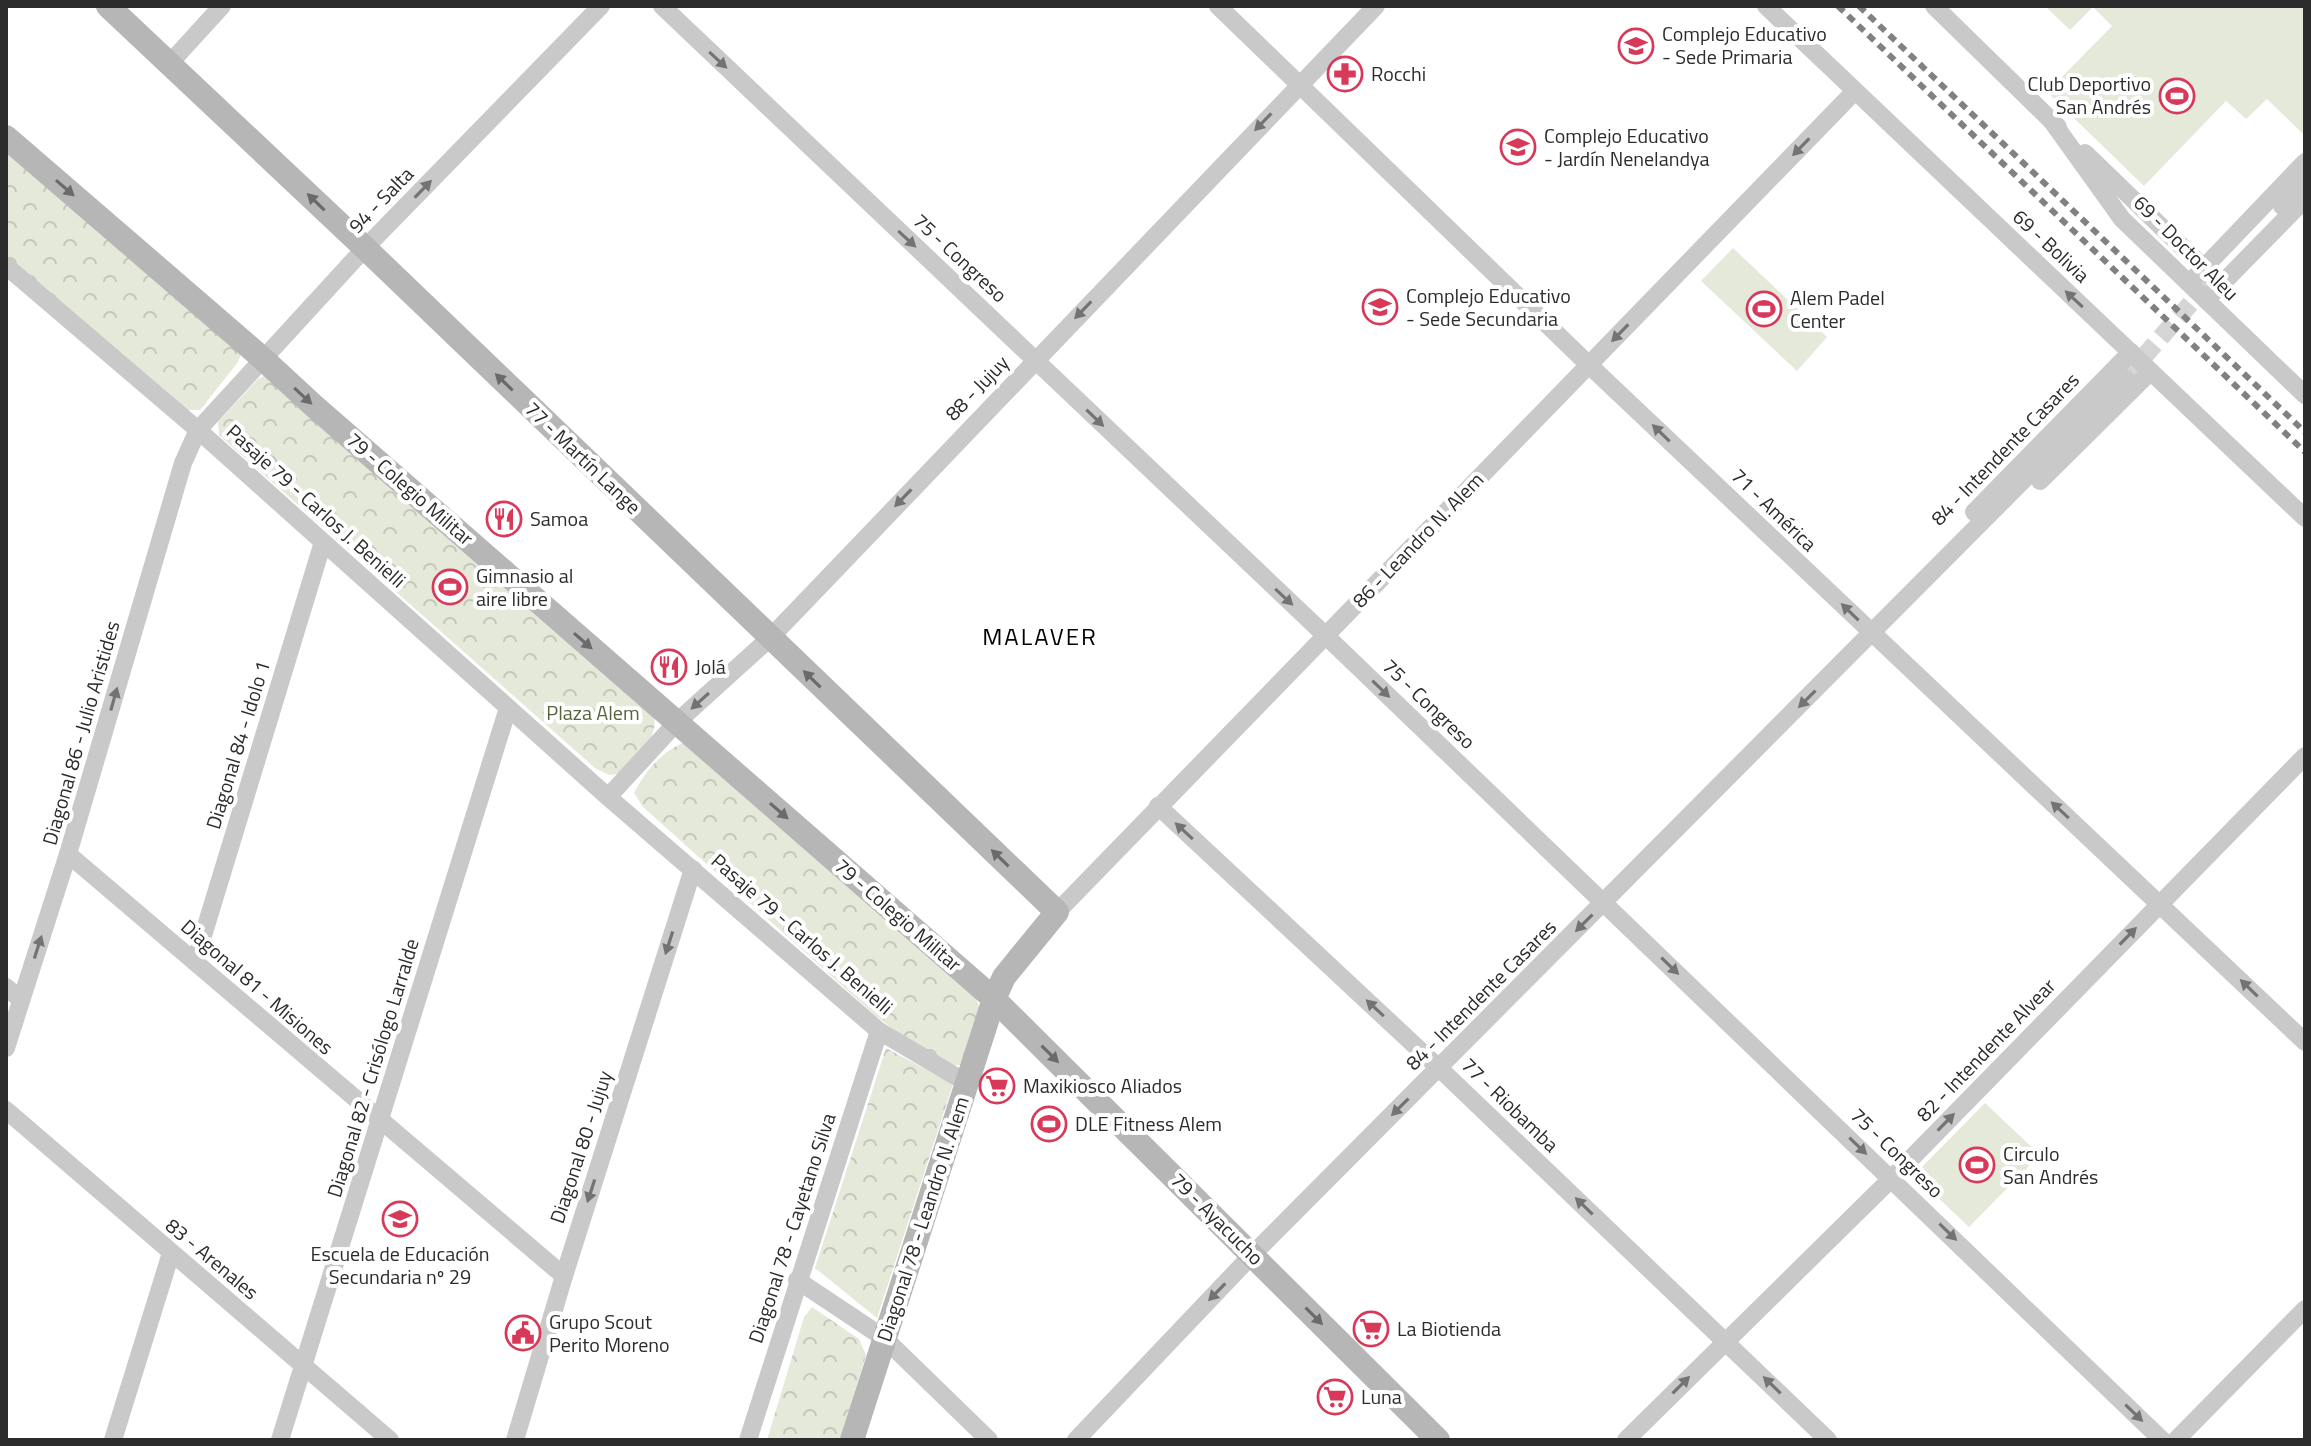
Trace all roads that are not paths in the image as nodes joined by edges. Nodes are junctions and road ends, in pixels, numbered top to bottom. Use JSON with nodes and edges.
{"nodes":[{"id":1,"x":108,"y":6,"type":"edge"},
{"id":2,"x":222,"y":6,"type":"edge"},
{"id":3,"x":601,"y":6,"type":"edge"},
{"id":4,"x":662,"y":6,"type":"edge"},
{"id":5,"x":1218,"y":6,"type":"edge"},
{"id":6,"x":1376,"y":6,"type":"edge"},
{"id":7,"x":1766,"y":6,"type":"edge"},
{"id":8,"x":1936,"y":7,"type":"edge"},
{"id":9,"x":170,"y":63,"type":"junction"},
{"id":10,"x":1299,"y":84,"type":"junction"},
{"id":11,"x":1855,"y":91,"type":"junction"},
{"id":12,"x":2051,"y":120,"type":"junction"},
{"id":13,"x":6,"y":137,"type":"edge"},
{"id":14,"x":2305,"y":162,"type":"edge"},
{"id":15,"x":2305,"y":182,"type":"edge"},
{"id":16,"x":2305,"y":199,"type":"edge"},
{"id":17,"x":365,"y":248,"type":"junction"},
{"id":18,"x":7,"y":272,"type":"edge"},
{"id":19,"x":2208,"y":273,"type":"junction"},
{"id":20,"x":2188,"y":284,"type":"junction"},
{"id":21,"x":2206,"y":300,"type":"junction"},
{"id":22,"x":2131,"y":352,"type":"junction"},
{"id":23,"x":262,"y":358,"type":"junction"},
{"id":24,"x":1035,"y":360,"type":"junction"},
{"id":25,"x":1589,"y":365,"type":"junction"},
{"id":26,"x":2150,"y":372,"type":"junction"},
{"id":27,"x":2125,"y":378,"type":"tunnel mouth"},
{"id":28,"x":2305,"y":395,"type":"edge"},
{"id":29,"x":198,"y":430,"type":"junction"},
{"id":30,"x":2305,"y":518,"type":"edge"},
{"id":31,"x":323,"y":542,"type":"junction"},
{"id":32,"x":1921,"y":584,"type":"junction"},
{"id":33,"x":1872,"y":634,"type":"junction"},
{"id":34,"x":1325,"y":635,"type":"junction"},
{"id":35,"x":770,"y":638,"type":"junction"},
{"id":36,"x":508,"y":708,"type":"junction"},
{"id":37,"x":677,"y":722,"type":"junction"},
{"id":38,"x":2305,"y":756,"type":"edge"},
{"id":39,"x":608,"y":797,"type":"junction"},
{"id":40,"x":1158,"y":806,"type":"junction"},
{"id":41,"x":68,"y":854,"type":"junction"},
{"id":42,"x":693,"y":869,"type":"junction"},
{"id":43,"x":1605,"y":903,"type":"junction"},
{"id":44,"x":2160,"y":904,"type":"junction"},
{"id":45,"x":1057,"y":912,"type":"junction"},
{"id":46,"x":195,"y":962,"type":"junction"},
{"id":47,"x":6,"y":987,"type":"edge"},
{"id":48,"x":994,"y":999,"type":"junction"},
{"id":49,"x":21,"y":1000,"type":"junction"},
{"id":50,"x":879,"y":1031,"type":"junction"},
{"id":51,"x":2305,"y":1042,"type":"edge"},
{"id":52,"x":6,"y":1048,"type":"edge"},
{"id":53,"x":1439,"y":1068,"type":"junction"},
{"id":54,"x":967,"y":1083,"type":"junction"},
{"id":55,"x":6,"y":1110,"type":"edge"},
{"id":56,"x":379,"y":1121,"type":"junction"},
{"id":57,"x":1892,"y":1178,"type":"junction"},
{"id":58,"x":171,"y":1253,"type":"junction"},
{"id":59,"x":1252,"y":1255,"type":"junction"},
{"id":60,"x":564,"y":1276,"type":"junction"},
{"id":61,"x":797,"y":1280,"type":"junction"},
{"id":62,"x":2305,"y":1309,"type":"edge"},
{"id":63,"x":884,"y":1338,"type":"junction"},
{"id":64,"x":1725,"y":1340,"type":"junction"},
{"id":65,"x":303,"y":1364,"type":"junction"},
{"id":66,"x":113,"y":1440,"type":"edge"},
{"id":67,"x":280,"y":1440,"type":"edge"},
{"id":68,"x":390,"y":1440,"type":"edge"},
{"id":69,"x":515,"y":1440,"type":"edge"},
{"id":70,"x":748,"y":1440,"type":"edge"},
{"id":71,"x":852,"y":1440,"type":"edge"},
{"id":72,"x":989,"y":1440,"type":"edge"},
{"id":73,"x":1076,"y":1440,"type":"edge"},
{"id":74,"x":1438,"y":1440,"type":"edge"},
{"id":75,"x":1626,"y":1440,"type":"edge"},
{"id":76,"x":1828,"y":1440,"type":"edge"},
{"id":77,"x":2162,"y":1440,"type":"edge"},
{"id":78,"x":2176,"y":1440,"type":"edge"}],
"edges":[{"from":1,"to":9,"type":"street","name":"77 - Martín Lange"},
{"from":2,"to":9,"type":"street"},
{"from":17,"to":3,"type":"street","name":"94 - Salta","one_way":true},
{"from":4,"to":24,"type":"street","name":"75 - Congreso","one_way":true},
{"from":5,"to":10,"type":"street","name":"71 - América"},
{"from":6,"to":10,"type":"street","name":"88 - Jujuy"},
{"from":7,"to":11,"type":"street","name":"69 - Bolivia"},
{"from":8,"to":12,"type":"street","name":"69 - Doctor Aleu"},
{"from":17,"to":9,"type":"street","name":"77 - Martín Lange","one_way":true},
{"from":10,"to":24,"type":"street","name":"88 - Jujuy","one_way":true},
{"from":10,"to":25,"type":"street","name":"71 - América"},
{"from":22,"to":11,"type":"street","name":"69 - Bolivia","one_way":true},
{"from":11,"to":25,"type":"street","name":"86 - Leandro N. Alem","one_way":true},
{"from":12,"to":19,"type":"street","name":"69 - Doctor Aleu"},
{"from":12,"to":20,"type":"street","name":"69 - Doctor Aleu"},
{"from":13,"to":23,"type":"street","name":"79 - Colegio Militar","one_way":true},
{"from":14,"to":19,"type":"street"},
{"from":15,"to":19,"type":"street"},
{"from":16,"to":21,"type":"street"},
{"from":17,"to":23,"type":"street","name":"94 - Salta"},
{"from":35,"to":17,"type":"street","name":"77 - Martín Lange","one_way":true},
{"from":18,"to":29,"type":"street","name":"Pasaje 79 - Carlos J. Benielli"},
{"from":19,"to":20,"type":"street"},
{"from":20,"to":21,"type":"street","name":"69 - Doctor Aleu"},
{"from":21,"to":28,"type":"street","name":"69 - Doctor Aleu"},
{"from":22,"to":26,"type":"street","name":"69 - Bolivia"},
{"from":22,"to":32,"type":"street","name":"84 - Intendente Casares"},
{"from":23,"to":29,"type":"street","name":"94 - Salta"},
{"from":23,"to":37,"type":"street","name":"79 - Colegio Militar","one_way":true},
{"from":24,"to":34,"type":"street","name":"75 - Congreso","one_way":true},
{"from":24,"to":35,"type":"street","name":"88 - Jujuy","one_way":true},
{"from":33,"to":25,"type":"street","name":"71 - América","one_way":true},
{"from":25,"to":34,"type":"street","name":"86 - Leandro N. Alem"},
{"from":26,"to":30,"type":"street","name":"69 - Bolivia"},
{"from":26,"to":32,"type":"street","name":"84 - Intendente Casares"},
{"from":27,"to":32,"type":"street","name":"84 - Intendente Casares"},
{"from":29,"to":31,"type":"street","name":"Pasaje 79 - Carlos J. Benielli"},
{"from":41,"to":29,"type":"street","name":"Diagonal 86 - Julio Aristides","one_way":true},
{"from":31,"to":36,"type":"street","name":"Pasaje 79 - Carlos J. Benielli"},
{"from":31,"to":46,"type":"street","name":"Diagonal 84 - Idolo 1"},
{"from":32,"to":33,"type":"street","name":"84 - Intendente Casares"},
{"from":33,"to":43,"type":"street","name":"84 - Intendente Casares","one_way":true},
{"from":44,"to":33,"type":"street","name":"71 - América","one_way":true},
{"from":34,"to":40,"type":"street","name":"86 - Leandro N. Alem"},
{"from":34,"to":43,"type":"street","name":"75 - Congreso","one_way":true},
{"from":35,"to":37,"type":"street","name":"88 - Jujuy","one_way":true},
{"from":45,"to":35,"type":"street","name":"77 - Martín Lange","one_way":true},
{"from":36,"to":39,"type":"street","name":"Pasaje 79 - Carlos J. Benielli"},
{"from":36,"to":56,"type":"street","name":"Diagonal 82 - Crisólogo Larralde"},
{"from":37,"to":39,"type":"street","name":"88 - Jujuy"},
{"from":37,"to":48,"type":"street","name":"79 - Colegio Militar","one_way":true},
{"from":38,"to":44,"type":"street","name":"82 - Intendente Alvear"},
{"from":39,"to":42,"type":"street","name":"Pasaje 79 - Carlos J. Benielli"},
{"from":40,"to":45,"type":"street","name":"86 - Leandro N. Alem"},
{"from":53,"to":40,"type":"street","name":"77 - Riobamba","one_way":true},
{"from":41,"to":46,"type":"street","name":"Diagonal 81 - Misiones"},
{"from":49,"to":41,"type":"street","name":"Diagonal 86 - Julio Aristides","one_way":true},
{"from":42,"to":50,"type":"street","name":"Pasaje 79 - Carlos J. Benielli"},
{"from":42,"to":60,"type":"street","name":"Diagonal 80 - Jujuy","one_way":true},
{"from":43,"to":53,"type":"street","name":"84 - Intendente Casares","one_way":true},
{"from":43,"to":57,"type":"street","name":"75 - Congreso","one_way":true},
{"from":51,"to":44,"type":"street","name":"71 - América","one_way":true},
{"from":57,"to":44,"type":"street","name":"82 - Intendente Alvear","one_way":true},
{"from":45,"to":48,"type":"street","name":"86 - Leandro N. Alem"},
{"from":46,"to":56,"type":"street","name":"Diagonal 81 - Misiones"},
{"from":47,"to":49,"type":"street"},
{"from":48,"to":54,"type":"street","name":"Diagonal 78 - Leandro N. Alem"},
{"from":48,"to":59,"type":"street","name":"79 - Ayacucho","one_way":true},
{"from":49,"to":52,"type":"street","name":"Diagonal 86 - Julio Aristides"},
{"from":50,"to":54,"type":"street","name":"Pasaje 79 - Carlos J. Benielli"},
{"from":50,"to":61,"type":"street","name":"Diagonal 78 - Cayetano Silva"},
{"from":53,"to":59,"type":"street","name":"84 - Intendente Casares","one_way":true},
{"from":64,"to":53,"type":"street","name":"77 - Riobamba","one_way":true},
{"from":54,"to":63,"type":"street","name":"Diagonal 78 - Leandro N. Alem"},
{"from":55,"to":58,"type":"street","name":"83 - Arenales"},
{"from":56,"to":60,"type":"street","name":"Diagonal 81 - Misiones"},
{"from":56,"to":65,"type":"street","name":"Diagonal 82 - Crisólogo Larralde"},
{"from":57,"to":64,"type":"street","name":"82 - Intendente Alvear"},
{"from":57,"to":77,"type":"street","name":"75 - Congreso","one_way":true},
{"from":58,"to":65,"type":"street","name":"83 - Arenales"},
{"from":58,"to":66,"type":"street"},
{"from":59,"to":73,"type":"street","name":"84 - Intendente Casares","one_way":true},
{"from":59,"to":74,"type":"street","name":"79 - Ayacucho","one_way":true},
{"from":60,"to":69,"type":"street","name":"Diagonal 80 - Jujuy"},
{"from":61,"to":63,"type":"street"},
{"from":61,"to":70,"type":"street","name":"Diagonal 78 - Cayetano Silva"},
{"from":62,"to":78,"type":"street"},
{"from":63,"to":71,"type":"street","name":"Diagonal 78 - Leandro N. Alem"},
{"from":63,"to":72,"type":"street"},
{"from":75,"to":64,"type":"street","name":"82 - Intendente Alvear","one_way":true},
{"from":76,"to":64,"type":"street","name":"77 - Riobamba","one_way":true},
{"from":65,"to":67,"type":"street","name":"Diagonal 82 - Crisólogo Larralde"},
{"from":65,"to":68,"type":"street","name":"83 - Arenales"}]}
